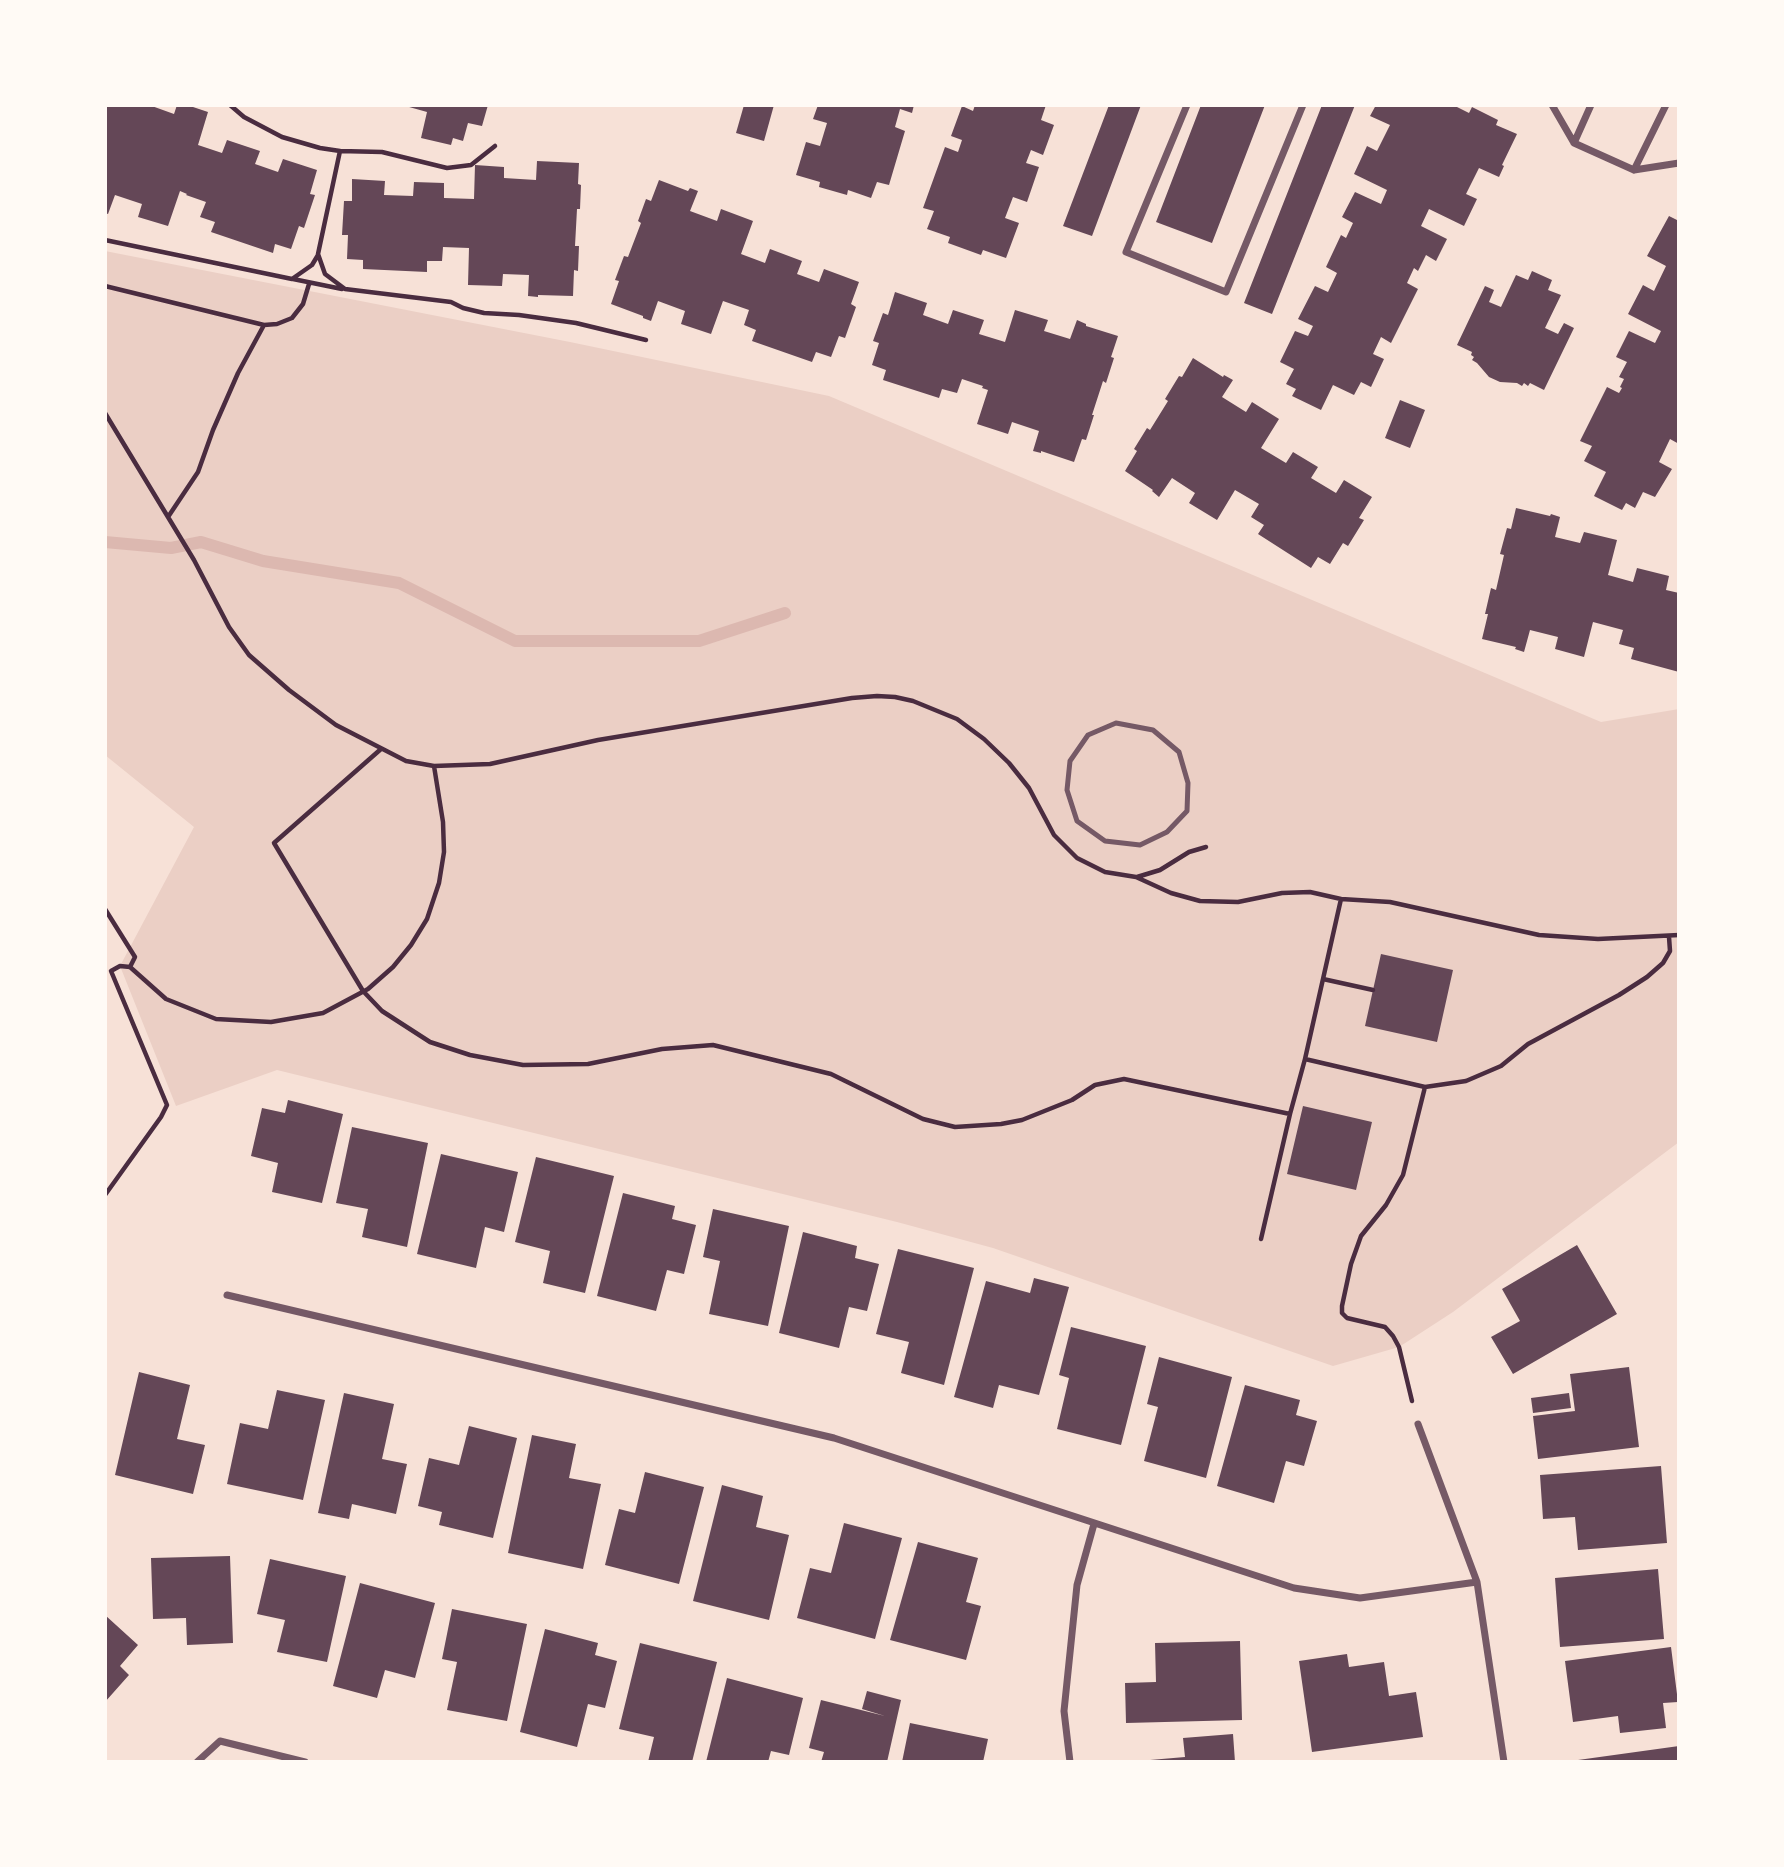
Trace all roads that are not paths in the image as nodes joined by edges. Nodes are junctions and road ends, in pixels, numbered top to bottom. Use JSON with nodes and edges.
{"nodes":[{"id":1,"x":1187,"y":105,"type":"edge"},
{"id":2,"x":1303,"y":105,"type":"edge"},
{"id":3,"x":1552,"y":105,"type":"edge"},
{"id":4,"x":1591,"y":105,"type":"edge"},
{"id":5,"x":1665,"y":105,"type":"edge"},
{"id":6,"x":1574,"y":143,"type":"junction"},
{"id":7,"x":1679,"y":163,"type":"edge"},
{"id":8,"x":1634,"y":170,"type":"junction"},
{"id":9,"x":1187,"y":811,"type":"joint"},
{"id":10,"x":227,"y":1295,"type":"dead end"},
{"id":11,"x":1418,"y":1424,"type":"road end"},
{"id":12,"x":1094,"y":1524,"type":"junction"},
{"id":13,"x":1477,"y":1583,"type":"junction"},
{"id":14,"x":197,"y":1762,"type":"edge"},
{"id":15,"x":305,"y":1762,"type":"edge"},
{"id":16,"x":1070,"y":1762,"type":"edge"},
{"id":17,"x":1504,"y":1762,"type":"edge"}],
"edges":[{"from":1,"to":2,"type":"street"},
{"from":3,"to":6,"type":"street"},
{"from":4,"to":6,"type":"street"},
{"from":5,"to":8,"type":"street"},
{"from":6,"to":8,"type":"street"},
{"from":7,"to":8,"type":"street"},
{"from":9,"to":9,"type":"lane"},
{"from":10,"to":12,"type":"street"},
{"from":11,"to":13,"type":"street"},
{"from":12,"to":13,"type":"street"},
{"from":12,"to":16,"type":"street"},
{"from":13,"to":17,"type":"street"},
{"from":14,"to":15,"type":"street"}]}
